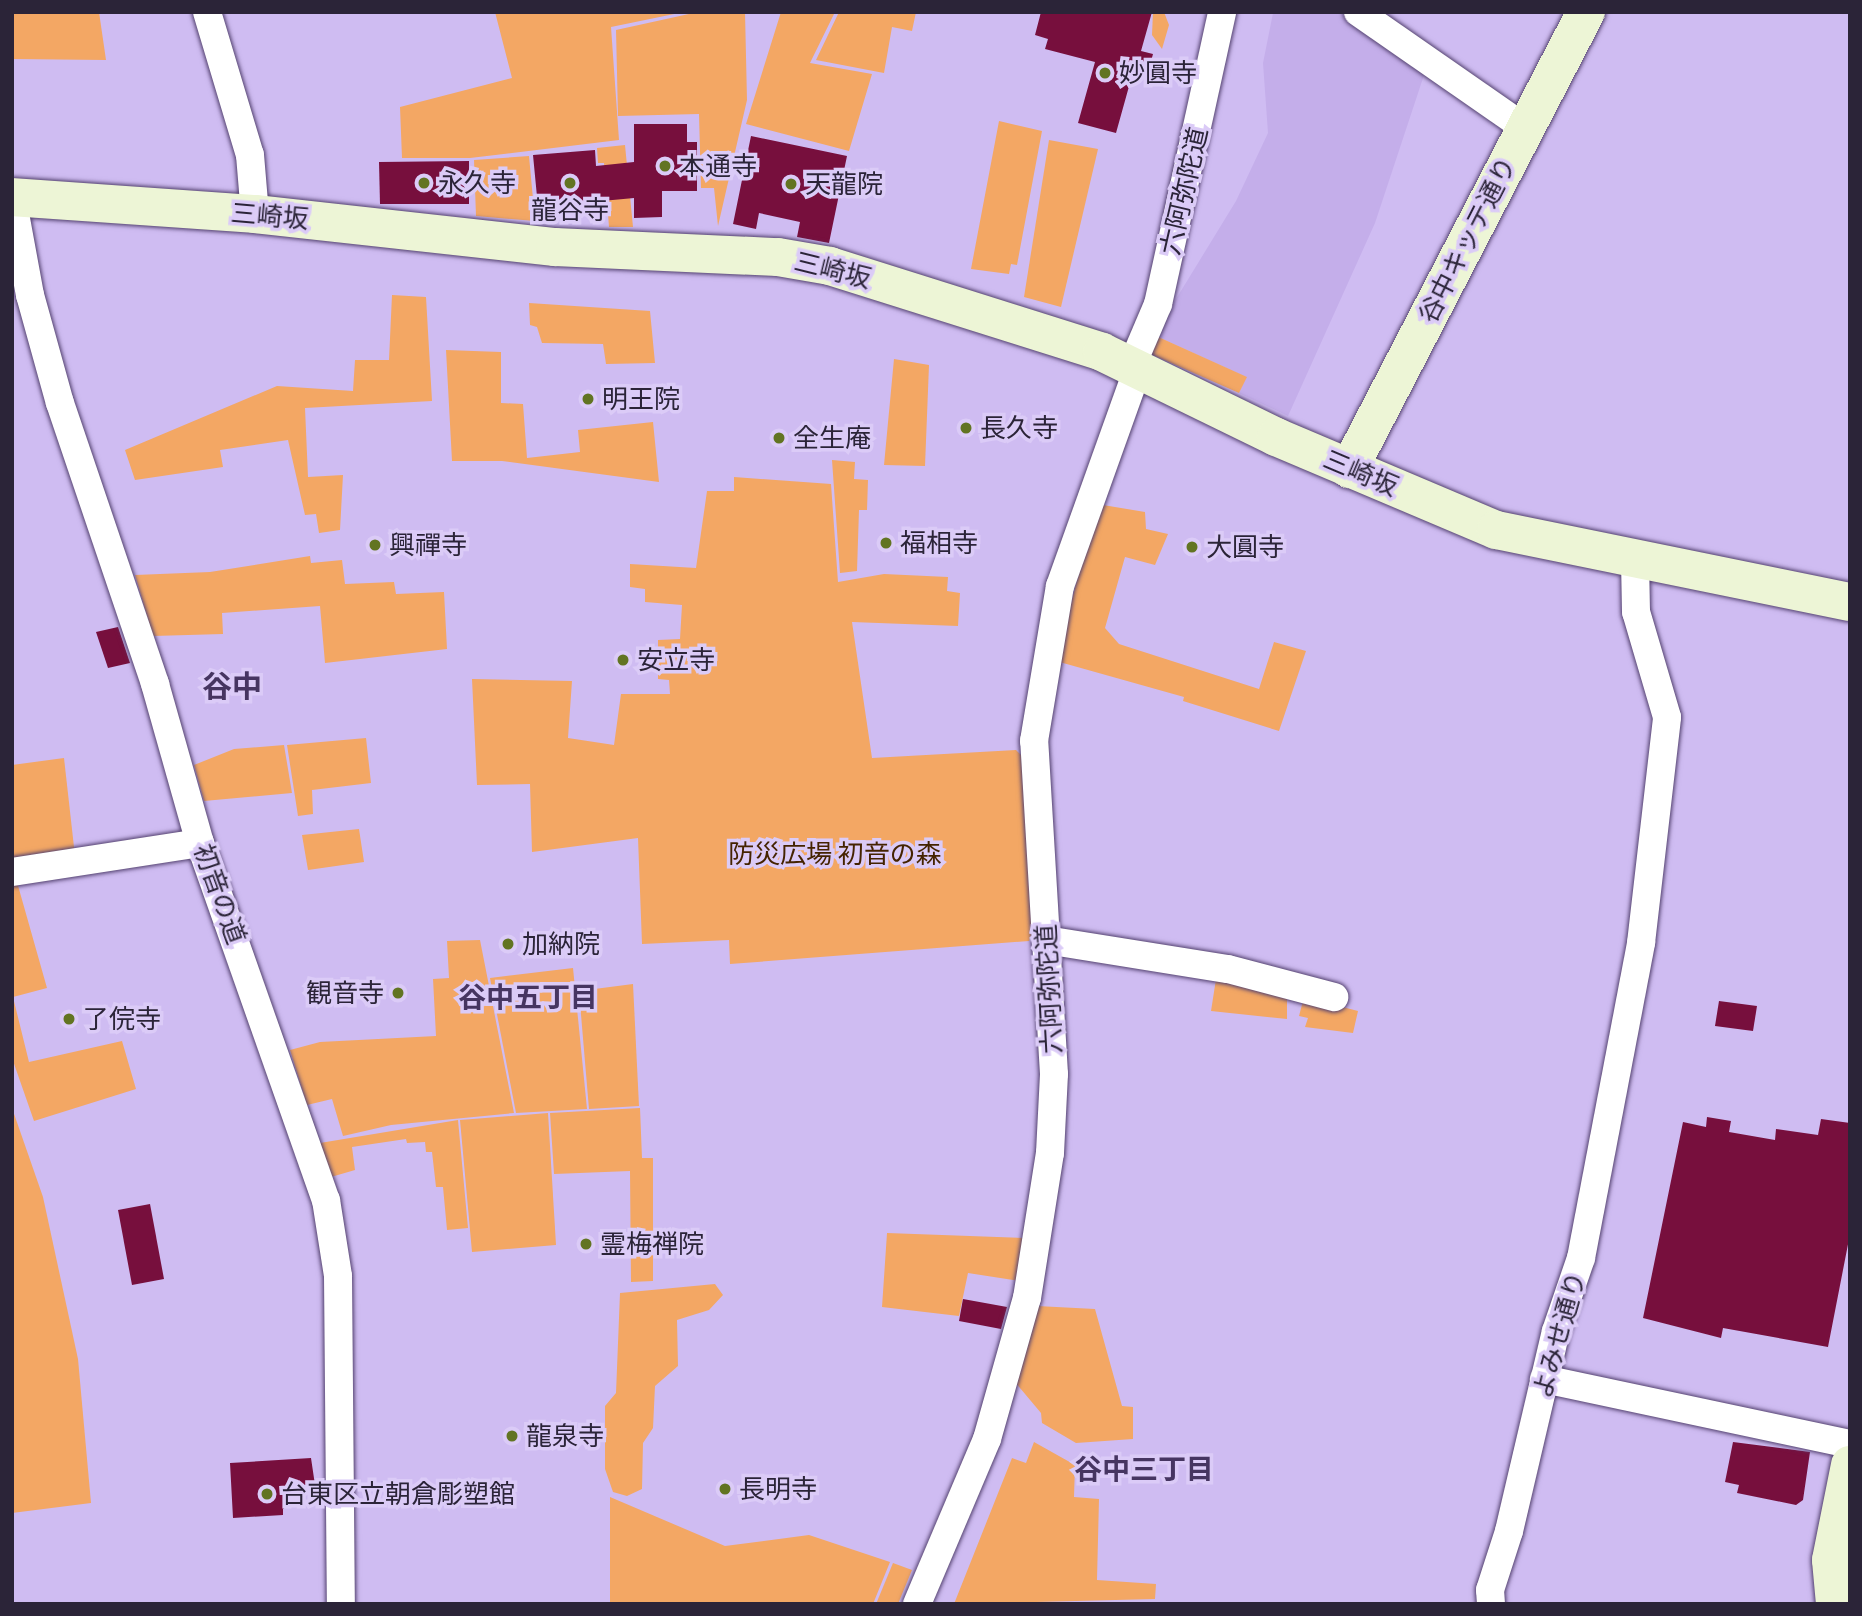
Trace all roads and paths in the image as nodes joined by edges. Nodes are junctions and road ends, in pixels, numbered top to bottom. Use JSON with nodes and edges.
{"nodes":[{"id":1,"x":207,"y":12,"type":"edge"},
{"id":2,"x":1222,"y":12,"type":"edge"},
{"id":3,"x":1357,"y":12,"type":"edge"},
{"id":4,"x":1586,"y":12,"type":"edge"},
{"id":5,"x":1525,"y":128,"type":"junction"},
{"id":6,"x":12,"y":197,"type":"edge"},
{"id":7,"x":255,"y":214,"type":"junction"},
{"id":8,"x":1135,"y":366,"type":"junction"},
{"id":9,"x":1349,"y":469,"type":"junction"},
{"id":10,"x":1620,"y":556,"type":"junction"},
{"id":11,"x":1850,"y":601,"type":"edge"},
{"id":12,"x":200,"y":843,"type":"junction"},
{"id":13,"x":12,"y":872,"type":"edge"},
{"id":14,"x":1046,"y":940,"type":"junction"},
{"id":15,"x":1334,"y":997,"type":"dead end"},
{"id":16,"x":1544,"y":1379,"type":"junction"},
{"id":17,"x":1850,"y":1444,"type":"edge"},
{"id":18,"x":1850,"y":1465,"type":"edge"},
{"id":19,"x":341,"y":1604,"type":"edge"},
{"id":20,"x":917,"y":1604,"type":"edge"},
{"id":21,"x":1491,"y":1604,"type":"edge"},
{"id":22,"x":1835,"y":1604,"type":"edge"}],
"edges":[{"from":1,"to":7,"type":"street"},
{"from":2,"to":8,"type":"street","name":"六阿弥陀道"},
{"from":3,"to":5,"type":"street"},
{"from":4,"to":5,"type":"main road","name":"谷中キッテ通り"},
{"from":5,"to":9,"type":"main road","name":"谷中キッテ通り"},
{"from":6,"to":7,"type":"main road","name":"三崎坂"},
{"from":6,"to":12,"type":"street","name":"初音の道"},
{"from":7,"to":8,"type":"main road","name":"三崎坂"},
{"from":8,"to":9,"type":"main road","name":"三崎坂"},
{"from":8,"to":14,"type":"street","name":"六阿弥陀道"},
{"from":9,"to":10,"type":"main road","name":"三崎坂"},
{"from":10,"to":11,"type":"main road","name":"三崎坂"},
{"from":10,"to":16,"type":"street","name":"よみせ通り"},
{"from":12,"to":13,"type":"street"},
{"from":12,"to":19,"type":"street","name":"初音の道"},
{"from":14,"to":15,"type":"street"},
{"from":14,"to":20,"type":"street","name":"六阿弥陀道"},
{"from":16,"to":17,"type":"street"},
{"from":16,"to":21,"type":"street","name":"よみせ通り"},
{"from":18,"to":22,"type":"main road"}]}
